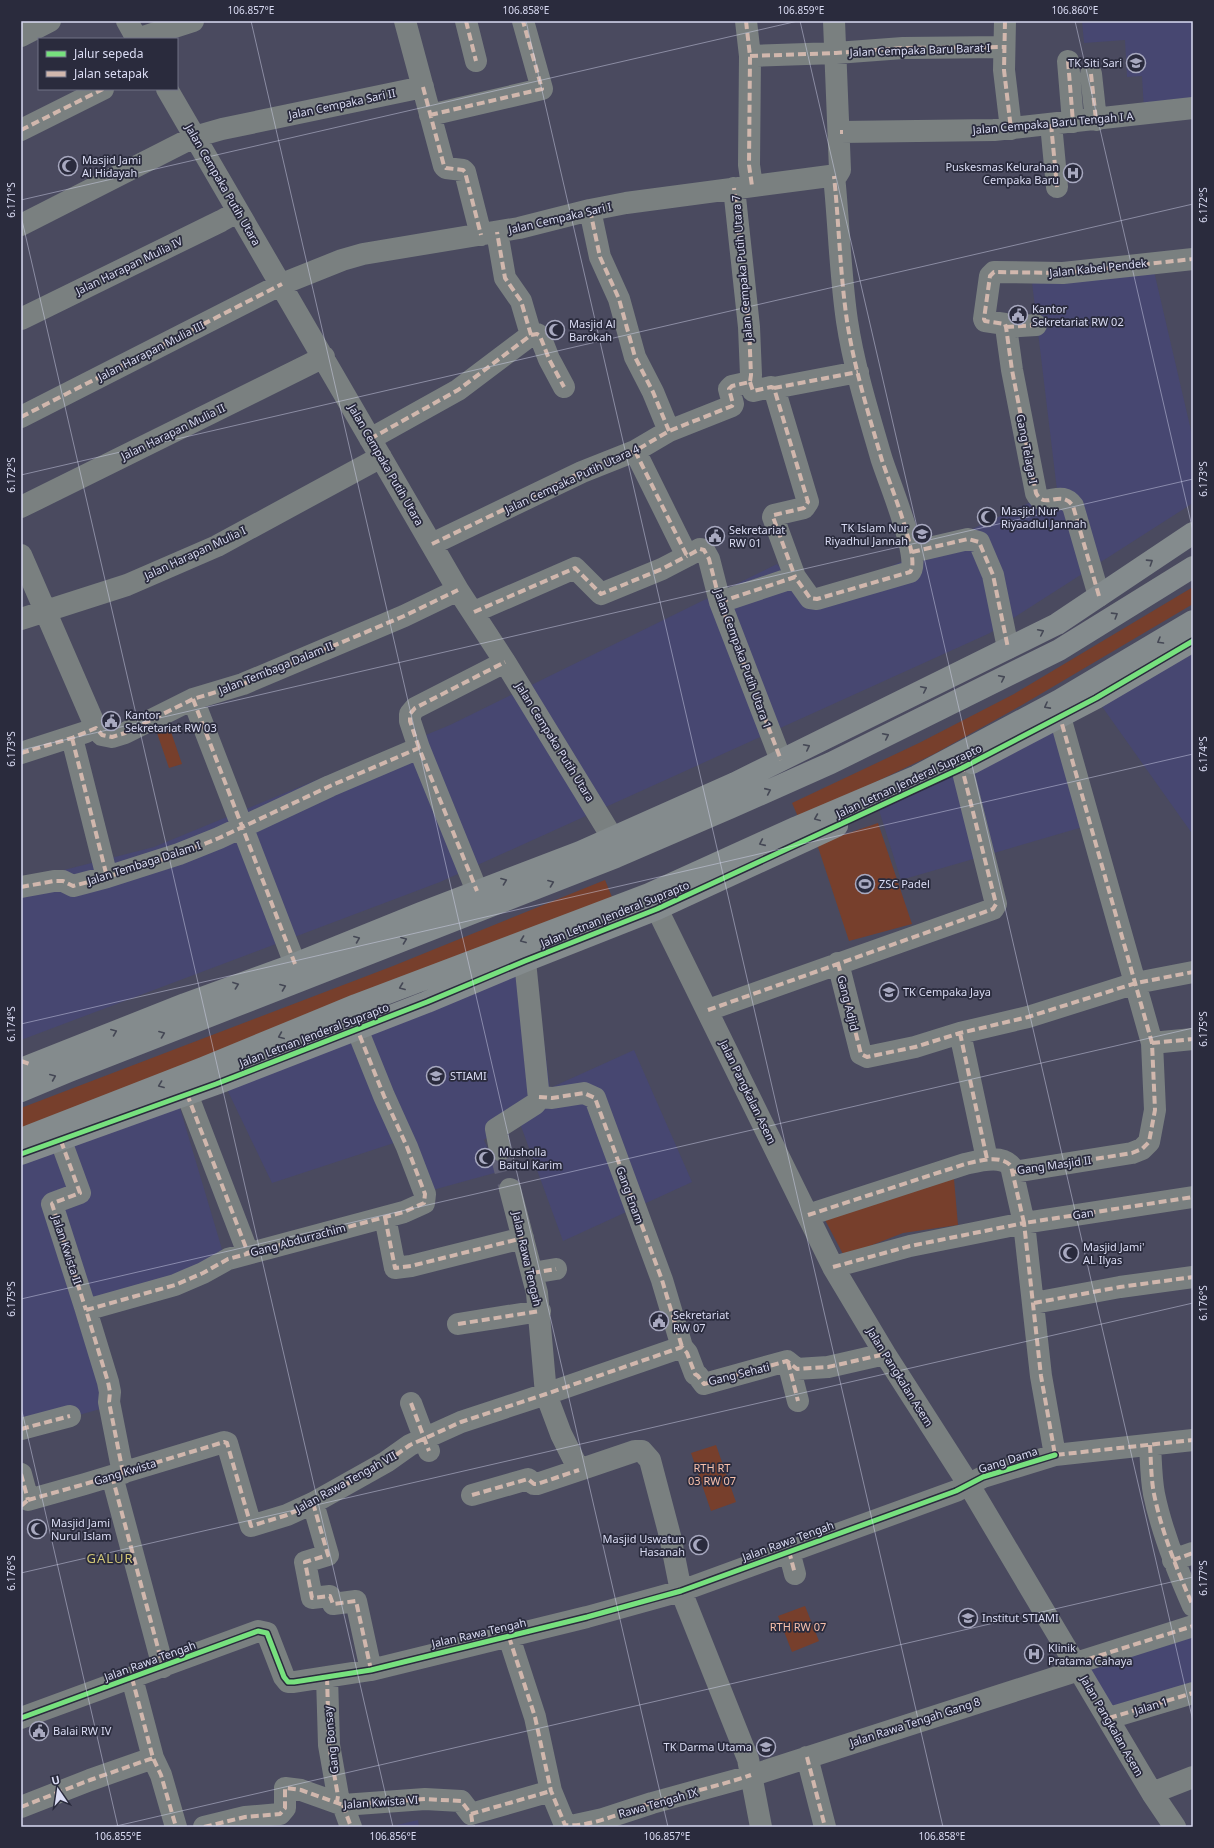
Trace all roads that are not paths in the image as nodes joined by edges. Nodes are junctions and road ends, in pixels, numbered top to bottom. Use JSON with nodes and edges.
{"nodes":[{"id":1,"x":50,"y":21,"type":"edge"},
{"id":2,"x":127,"y":21,"type":"edge"},
{"id":3,"x":193,"y":21,"type":"edge"},
{"id":4,"x":405,"y":21,"type":"edge"},
{"id":5,"x":466,"y":21,"type":"edge"},
{"id":6,"x":523,"y":21,"type":"edge"},
{"id":7,"x":746,"y":21,"type":"edge"},
{"id":8,"x":834,"y":21,"type":"edge"},
{"id":9,"x":1005,"y":21,"type":"edge"},
{"id":10,"x":21,"y":36,"type":"edge"},
{"id":11,"x":136,"y":38,"type":"edge"},
{"id":12,"x":140,"y":38,"type":"edge"},
{"id":13,"x":1004,"y":47,"type":"junction"},
{"id":14,"x":836,"y":53,"type":"junction"},
{"id":15,"x":750,"y":56,"type":"junction"},
{"id":16,"x":476,"y":61,"type":"dead end"},
{"id":17,"x":1068,"y":61,"type":"dead end"},
{"id":18,"x":1091,"y":74,"type":"dead end"},
{"id":19,"x":423,"y":86,"type":"junction"},
{"id":20,"x":101,"y":90,"type":"edge"},
{"id":21,"x":168,"y":90,"type":"edge"},
{"id":22,"x":1193,"y":108,"type":"edge"},
{"id":23,"x":430,"y":115,"type":"junction"},
{"id":24,"x":1096,"y":120,"type":"junction"},
{"id":25,"x":1073,"y":122,"type":"junction"},
{"id":26,"x":1051,"y":124,"type":"junction"},
{"id":27,"x":1011,"y":129,"type":"junction"},
{"id":28,"x":21,"y":130,"type":"edge"},
{"id":29,"x":840,"y":132,"type":"junction"},
{"id":30,"x":194,"y":136,"type":"junction"},
{"id":31,"x":837,"y":173,"type":"junction"},
{"id":32,"x":1057,"y":186,"type":"dead end"},
{"id":33,"x":743,"y":187,"type":"junction"},
{"id":34,"x":590,"y":210,"type":"junction"},
{"id":35,"x":236,"y":212,"type":"junction"},
{"id":36,"x":21,"y":225,"type":"edge"},
{"id":37,"x":489,"y":234,"type":"junction"},
{"id":38,"x":1193,"y":259,"type":"edge"},
{"id":39,"x":282,"y":284,"type":"junction"},
{"id":40,"x":21,"y":319,"type":"edge"},
{"id":41,"x":1036,"y":325,"type":"dead end"},
{"id":42,"x":1006,"y":327,"type":"junction"},
{"id":43,"x":531,"y":335,"type":"junction"},
{"id":44,"x":324,"y":357,"type":"junction"},
{"id":45,"x":858,"y":372,"type":"junction"},
{"id":46,"x":750,"y":382,"type":"junction"},
{"id":47,"x":564,"y":387,"type":"dead end"},
{"id":48,"x":774,"y":388,"type":"junction"},
{"id":49,"x":21,"y":417,"type":"edge"},
{"id":50,"x":669,"y":431,"type":"junction"},
{"id":51,"x":375,"y":448,"type":"junction"},
{"id":52,"x":635,"y":451,"type":"junction"},
{"id":53,"x":21,"y":507,"type":"edge"},
{"id":54,"x":1193,"y":533,"type":"edge"},
{"id":55,"x":432,"y":544,"type":"junction"},
{"id":56,"x":21,"y":555,"type":"edge"},
{"id":57,"x":687,"y":556,"type":"junction"},
{"id":58,"x":911,"y":562,"type":"junction"},
{"id":59,"x":1193,"y":567,"type":"edge"},
{"id":60,"x":796,"y":577,"type":"junction"},
{"id":61,"x":458,"y":590,"type":"junction"},
{"id":62,"x":1099,"y":596,"type":"junction"},
{"id":63,"x":720,"y":602,"type":"junction"},
{"id":64,"x":44,"y":611,"type":"junction"},
{"id":65,"x":474,"y":612,"type":"junction"},
{"id":66,"x":21,"y":619,"type":"edge"},
{"id":67,"x":1190,"y":631,"type":"edge"},
{"id":68,"x":1008,"y":648,"type":"junction"},
{"id":69,"x":505,"y":662,"type":"junction"},
{"id":70,"x":193,"y":699,"type":"junction"},
{"id":71,"x":1060,"y":717,"type":"junction"},
{"id":72,"x":96,"y":728,"type":"junction"},
{"id":73,"x":72,"y":738,"type":"junction"},
{"id":74,"x":420,"y":748,"type":"junction"},
{"id":75,"x":21,"y":753,"type":"edge"},
{"id":76,"x":781,"y":760,"type":"junction"},
{"id":77,"x":962,"y":768,"type":"junction"},
{"id":78,"x":735,"y":783,"type":"junction"},
{"id":79,"x":732,"y":807,"type":"junction"},
{"id":80,"x":241,"y":827,"type":"junction"},
{"id":81,"x":801,"y":834,"type":"junction"},
{"id":82,"x":612,"y":837,"type":"junction"},
{"id":83,"x":107,"y":877,"type":"junction"},
{"id":84,"x":21,"y":887,"type":"edge"},
{"id":85,"x":477,"y":891,"type":"junction"},
{"id":86,"x":657,"y":910,"type":"junction"},
{"id":87,"x":525,"y":961,"type":"junction"},
{"id":88,"x":838,"y":963,"type":"junction"},
{"id":89,"x":295,"y":964,"type":"junction"},
{"id":90,"x":1193,"y":972,"type":"edge"},
{"id":91,"x":1136,"y":983,"type":"junction"},
{"id":92,"x":708,"y":1010,"type":"junction"},
{"id":93,"x":357,"y":1028,"type":"junction"},
{"id":94,"x":960,"y":1034,"type":"junction"},
{"id":95,"x":1193,"y":1039,"type":"edge"},
{"id":96,"x":1152,"y":1043,"type":"junction"},
{"id":97,"x":25,"y":1065,"type":"edge"},
{"id":98,"x":21,"y":1091,"type":"edge"},
{"id":99,"x":187,"y":1094,"type":"junction"},
{"id":100,"x":539,"y":1097,"type":"junction"},
{"id":101,"x":21,"y":1139,"type":"edge"},
{"id":102,"x":61,"y":1141,"type":"junction"},
{"id":103,"x":500,"y":1150,"type":"tunnel mouth"},
{"id":104,"x":21,"y":1154,"type":"edge"},
{"id":105,"x":987,"y":1159,"type":"junction"},
{"id":106,"x":1013,"y":1172,"type":"junction"},
{"id":107,"x":510,"y":1189,"type":"tunnel mouth"},
{"id":108,"x":1193,"y":1197,"type":"edge"},
{"id":109,"x":808,"y":1215,"type":"junction"},
{"id":110,"x":385,"y":1217,"type":"junction"},
{"id":111,"x":1024,"y":1224,"type":"junction"},
{"id":112,"x":523,"y":1238,"type":"junction"},
{"id":113,"x":248,"y":1253,"type":"junction"},
{"id":114,"x":833,"y":1267,"type":"junction"},
{"id":115,"x":556,"y":1268,"type":"dead end"},
{"id":116,"x":532,"y":1273,"type":"junction"},
{"id":117,"x":1193,"y":1277,"type":"edge"},
{"id":118,"x":1034,"y":1303,"type":"junction"},
{"id":119,"x":86,"y":1310,"type":"junction"},
{"id":120,"x":540,"y":1311,"type":"junction"},
{"id":121,"x":458,"y":1324,"type":"dead end"},
{"id":122,"x":682,"y":1347,"type":"junction"},
{"id":123,"x":885,"y":1354,"type":"junction"},
{"id":124,"x":788,"y":1362,"type":"junction"},
{"id":125,"x":546,"y":1394,"type":"junction"},
{"id":126,"x":798,"y":1401,"type":"dead end"},
{"id":127,"x":411,"y":1403,"type":"dead end"},
{"id":128,"x":70,"y":1416,"type":"dead end"},
{"id":129,"x":21,"y":1429,"type":"edge"},
{"id":130,"x":1193,"y":1440,"type":"edge"},
{"id":131,"x":222,"y":1442,"type":"joint"},
{"id":132,"x":426,"y":1445,"type":"junction"},
{"id":133,"x":1150,"y":1445,"type":"junction"},
{"id":134,"x":1055,"y":1455,"type":"junction"},
{"id":135,"x":579,"y":1470,"type":"junction"},
{"id":136,"x":21,"y":1474,"type":"edge"},
{"id":137,"x":117,"y":1474,"type":"junction"},
{"id":138,"x":969,"y":1485,"type":"junction"},
{"id":139,"x":472,"y":1495,"type":"dead end"},
{"id":140,"x":25,"y":1503,"type":"edge"},
{"id":141,"x":313,"y":1503,"type":"junction"},
{"id":142,"x":789,"y":1551,"type":"junction"},
{"id":143,"x":1183,"y":1556,"type":"edge"},
{"id":144,"x":795,"y":1574,"type":"dead end"},
{"id":145,"x":681,"y":1591,"type":"junction"},
{"id":146,"x":1193,"y":1606,"type":"edge"},
{"id":147,"x":1193,"y":1626,"type":"edge"},
{"id":148,"x":509,"y":1637,"type":"junction"},
{"id":149,"x":1078,"y":1666,"type":"junction"},
{"id":150,"x":163,"y":1667,"type":"junction"},
{"id":151,"x":371,"y":1670,"type":"junction"},
{"id":152,"x":327,"y":1677,"type":"junction"},
{"id":153,"x":132,"y":1678,"type":"junction"},
{"id":154,"x":1193,"y":1693,"type":"edge"},
{"id":155,"x":21,"y":1718,"type":"edge"},
{"id":156,"x":1109,"y":1718,"type":"junction"},
{"id":157,"x":807,"y":1757,"type":"junction"},
{"id":158,"x":154,"y":1758,"type":"junction"},
{"id":159,"x":751,"y":1775,"type":"junction"},
{"id":160,"x":1193,"y":1777,"type":"edge"},
{"id":161,"x":551,"y":1791,"type":"junction"},
{"id":162,"x":1152,"y":1793,"type":"junction"},
{"id":163,"x":340,"y":1804,"type":"junction"},
{"id":164,"x":21,"y":1807,"type":"edge"},
{"id":165,"x":472,"y":1820,"type":"edge"},
{"id":166,"x":176,"y":1827,"type":"edge"},
{"id":167,"x":204,"y":1827,"type":"edge"},
{"id":168,"x":351,"y":1827,"type":"edge"},
{"id":169,"x":761,"y":1827,"type":"edge"},
{"id":170,"x":826,"y":1827,"type":"edge"},
{"id":171,"x":1175,"y":1827,"type":"edge"}],
"edges":[{"from":1,"to":10,"type":"street"},
{"from":2,"to":11,"type":"street"},
{"from":3,"to":12,"type":"street"},
{"from":4,"to":19,"type":"street"},
{"from":5,"to":16,"type":"street"},
{"from":6,"to":23,"type":"street"},
{"from":7,"to":15,"type":"street","name":"Jalan Cempaka Putih Utara 7"},
{"from":8,"to":14,"type":"street"},
{"from":9,"to":13,"type":"street"},
{"from":13,"to":14,"type":"street","name":"Jalan Cempaka Baru Barat I"},
{"from":13,"to":27,"type":"street"},
{"from":14,"to":15,"type":"street","name":"Jalan Cempaka Baru Barat I"},
{"from":14,"to":29,"type":"street"},
{"from":15,"to":33,"type":"street","name":"Jalan Cempaka Putih Utara 7"},
{"from":17,"to":25,"type":"street"},
{"from":18,"to":24,"type":"street"},
{"from":19,"to":23,"type":"street"},
{"from":19,"to":30,"type":"street","name":"Jalan Cempaka Sari II"},
{"from":20,"to":28,"type":"street"},
{"from":21,"to":30,"type":"street","name":"Jalan Cempaka Putih Utara"},
{"from":22,"to":24,"type":"street","name":"Jalan Cempaka Baru Tengah I A"},
{"from":23,"to":37,"type":"street"},
{"from":24,"to":25,"type":"street","name":"Jalan Cempaka Baru Tengah I A"},
{"from":25,"to":26,"type":"street","name":"Jalan Cempaka Baru Tengah I A"},
{"from":26,"to":27,"type":"street","name":"Jalan Cempaka Baru Tengah I A"},
{"from":26,"to":32,"type":"street"},
{"from":27,"to":29,"type":"street","name":"Jalan Cempaka Baru Tengah I A"},
{"from":29,"to":31,"type":"street"},
{"from":30,"to":35,"type":"street","name":"Jalan Cempaka Putih Utara"},
{"from":30,"to":36,"type":"street","name":"Jalan Cempaka Sari II"},
{"from":31,"to":33,"type":"street","name":"Jalan Cempaka Sari I"},
{"from":31,"to":45,"type":"street"},
{"from":33,"to":34,"type":"street","name":"Jalan Cempaka Sari I"},
{"from":33,"to":46,"type":"street","name":"Jalan Cempaka Putih Utara 7"},
{"from":34,"to":37,"type":"street","name":"Jalan Cempaka Sari I"},
{"from":34,"to":50,"type":"street"},
{"from":35,"to":39,"type":"street","name":"Jalan Cempaka Putih Utara"},
{"from":35,"to":40,"type":"street","name":"Jalan Harapan Mulia IV"},
{"from":37,"to":39,"type":"street","name":"Jalan Cempaka Sari I"},
{"from":37,"to":43,"type":"street"},
{"from":38,"to":42,"type":"street","name":"Jalan Kabel Pendek"},
{"from":39,"to":44,"type":"street","name":"Jalan Cempaka Putih Utara"},
{"from":39,"to":49,"type":"street","name":"Jalan Harapan Mulia III"},
{"from":41,"to":42,"type":"street"},
{"from":42,"to":62,"type":"street","name":"Gang Telaga I"},
{"from":43,"to":47,"type":"street"},
{"from":43,"to":51,"type":"street","name":"Jalan Harapan Mulia I"},
{"from":44,"to":51,"type":"street","name":"Jalan Cempaka Putih Utara"},
{"from":44,"to":53,"type":"street","name":"Jalan Harapan Mulia II"},
{"from":45,"to":48,"type":"street"},
{"from":45,"to":58,"type":"street"},
{"from":46,"to":48,"type":"street"},
{"from":46,"to":50,"type":"street","name":"Jalan Cempaka Putih Utara 4"},
{"from":48,"to":60,"type":"street"},
{"from":50,"to":52,"type":"street","name":"Jalan Cempaka Putih Utara 4"},
{"from":51,"to":55,"type":"street","name":"Jalan Cempaka Putih Utara"},
{"from":51,"to":64,"type":"street","name":"Jalan Harapan Mulia I"},
{"from":52,"to":55,"type":"street","name":"Jalan Cempaka Putih Utara 4"},
{"from":52,"to":57,"type":"street"},
{"from":62,"to":54,"type":"main road","one_way":true},
{"from":55,"to":61,"type":"street","name":"Jalan Cempaka Putih Utara"},
{"from":56,"to":64,"type":"street"},
{"from":57,"to":63,"type":"street","name":"Jalan Cempaka Putih Utara 1"},
{"from":57,"to":65,"type":"street"},
{"from":58,"to":60,"type":"street"},
{"from":58,"to":68,"type":"street"},
{"from":79,"to":59,"type":"main road","one_way":true},
{"from":60,"to":63,"type":"street"},
{"from":61,"to":65,"type":"street","name":"Jalan Cempaka Putih Utara"},
{"from":61,"to":70,"type":"street","name":"Jalan Tembaga Dalam II"},
{"from":68,"to":62,"type":"main road","one_way":true},
{"from":63,"to":76,"type":"street","name":"Jalan Cempaka Putih Utara 1"},
{"from":64,"to":66,"type":"street","name":"Jalan Harapan Mulia I"},
{"from":64,"to":72,"type":"street"},
{"from":65,"to":69,"type":"street","name":"Jalan Cempaka Putih Utara"},
{"from":67,"to":71,"type":"main road","name":"Jalan Letnan Jenderal Suprapto"},
{"from":67,"to":81,"type":"main road","name":"Jalan Letnan Jenderal Suprapto","one_way":true},
{"from":76,"to":68,"type":"main road","one_way":true},
{"from":69,"to":74,"type":"street"},
{"from":69,"to":82,"type":"street","name":"Jalan Cempaka Putih Utara"},
{"from":70,"to":72,"type":"street","name":"Jalan Tembaga Dalam II"},
{"from":70,"to":80,"type":"street"},
{"from":71,"to":77,"type":"main road","name":"Jalan Letnan Jenderal Suprapto"},
{"from":71,"to":91,"type":"street","name":"Gang Masjid II"},
{"from":72,"to":73,"type":"street"},
{"from":73,"to":75,"type":"street"},
{"from":73,"to":83,"type":"street"},
{"from":74,"to":80,"type":"street","name":"Jalan Tembaga Dalam I"},
{"from":74,"to":85,"type":"street"},
{"from":76,"to":78,"type":"main road"},
{"from":77,"to":81,"type":"main road","name":"Jalan Letnan Jenderal Suprapto"},
{"from":77,"to":88,"type":"street"},
{"from":78,"to":79,"type":"main road"},
{"from":78,"to":82,"type":"main road"},
{"from":98,"to":79,"type":"main road","one_way":true},
{"from":80,"to":83,"type":"street","name":"Jalan Tembaga Dalam I"},
{"from":80,"to":89,"type":"street"},
{"from":81,"to":86,"type":"main road","name":"Jalan Letnan Jenderal Suprapto"},
{"from":81,"to":101,"type":"main road","name":"Jalan Letnan Jenderal Suprapto","one_way":true},
{"from":85,"to":82,"type":"main road","one_way":true},
{"from":83,"to":84,"type":"street","name":"Jalan Tembaga Dalam I"},
{"from":89,"to":85,"type":"main road","one_way":true},
{"from":86,"to":87,"type":"main road","name":"Jalan Letnan Jenderal Suprapto"},
{"from":86,"to":92,"type":"street","name":"Jalan Pangkalan Asem"},
{"from":87,"to":93,"type":"main road","name":"Jalan Letnan Jenderal Suprapto"},
{"from":87,"to":100,"type":"street"},
{"from":88,"to":92,"type":"street","name":"Gang Adjid"},
{"from":88,"to":94,"type":"street","name":"Gang Adjid"},
{"from":97,"to":89,"type":"main road","one_way":true},
{"from":90,"to":91,"type":"street","name":"Gang Adjid"},
{"from":91,"to":94,"type":"street","name":"Gang Adjid"},
{"from":91,"to":96,"type":"street","name":"Gang Masjid II"},
{"from":92,"to":109,"type":"street","name":"Jalan Pangkalan Asem"},
{"from":93,"to":99,"type":"main road","name":"Jalan Letnan Jenderal Suprapto"},
{"from":93,"to":110,"type":"street","name":"Gang Abdurrachim"},
{"from":94,"to":105,"type":"street"},
{"from":95,"to":96,"type":"street"},
{"from":96,"to":106,"type":"street","name":"Gang Masjid II"},
{"from":99,"to":102,"type":"main road","name":"Jalan Letnan Jenderal Suprapto"},
{"from":99,"to":113,"type":"street"},
{"from":100,"to":103,"type":"street"},
{"from":100,"to":122,"type":"street","name":"Gang Enam"},
{"from":102,"to":104,"type":"main road","name":"Jalan Letnan Jenderal Suprapto"},
{"from":102,"to":119,"type":"street","name":"Jalan Kwista II"},
{"from":105,"to":106,"type":"street","name":"Gang Masjid II"},
{"from":105,"to":109,"type":"street","name":"Gang Masjid II"},
{"from":106,"to":111,"type":"street"},
{"from":107,"to":112,"type":"street","name":"Jalan Rawa Tengah"},
{"from":108,"to":111,"type":"street","name":"Gan"},
{"from":109,"to":114,"type":"street","name":"Jalan Pangkalan Asem"},
{"from":110,"to":112,"type":"street"},
{"from":110,"to":113,"type":"street","name":"Gang Abdurrachim"},
{"from":111,"to":114,"type":"street","name":"Gan"},
{"from":111,"to":118,"type":"street"},
{"from":112,"to":116,"type":"street","name":"Jalan Rawa Tengah"},
{"from":113,"to":119,"type":"street","name":"Gang Abdurrachim"},
{"from":114,"to":123,"type":"street","name":"Jalan Pangkalan Asem"},
{"from":115,"to":116,"type":"street"},
{"from":116,"to":120,"type":"street","name":"Jalan Rawa Tengah"},
{"from":117,"to":118,"type":"street"},
{"from":118,"to":134,"type":"street"},
{"from":119,"to":137,"type":"street"},
{"from":120,"to":121,"type":"street"},
{"from":120,"to":125,"type":"street","name":"Jalan Rawa Tengah"},
{"from":122,"to":124,"type":"street","name":"Gang Sehati"},
{"from":122,"to":125,"type":"street"},
{"from":123,"to":124,"type":"street"},
{"from":123,"to":138,"type":"street","name":"Jalan Pangkalan Asem"},
{"from":124,"to":126,"type":"street"},
{"from":125,"to":132,"type":"street","name":"Jalan Rawa Tengah VII"},
{"from":125,"to":135,"type":"street","name":"Jalan Rawa Tengah"},
{"from":127,"to":132,"type":"street"},
{"from":128,"to":129,"type":"street"},
{"from":130,"to":133,"type":"street","name":"Gang Dama"},
{"from":131,"to":137,"type":"street","name":"Gang Kwista"},
{"from":131,"to":141,"type":"street","name":"Jalan Rawa Tengah VII"},
{"from":132,"to":141,"type":"street","name":"Jalan Rawa Tengah VII"},
{"from":133,"to":134,"type":"street","name":"Gang Dama"},
{"from":133,"to":143,"type":"street"},
{"from":134,"to":138,"type":"street","name":"Gang Dama"},
{"from":135,"to":139,"type":"street"},
{"from":135,"to":145,"type":"street"},
{"from":136,"to":140,"type":"street"},
{"from":137,"to":140,"type":"street","name":"Gang Kwista"},
{"from":137,"to":150,"type":"street"},
{"from":138,"to":142,"type":"street","name":"Jalan Rawa Tengah"},
{"from":138,"to":149,"type":"street","name":"Jalan Pangkalan Asem"},
{"from":141,"to":151,"type":"street"},
{"from":142,"to":144,"type":"street"},
{"from":142,"to":145,"type":"street","name":"Jalan Rawa Tengah"},
{"from":143,"to":146,"type":"street"},
{"from":145,"to":148,"type":"street","name":"Jalan Rawa Tengah"},
{"from":145,"to":159,"type":"street"},
{"from":147,"to":149,"type":"street","name":"Jalan Rawa Tengah Gang 8"},
{"from":148,"to":151,"type":"street","name":"Jalan Rawa Tengah"},
{"from":148,"to":161,"type":"street"},
{"from":149,"to":156,"type":"street","name":"Jalan Pangkalan Asem"},
{"from":149,"to":157,"type":"street","name":"Jalan Rawa Tengah Gang 8"},
{"from":150,"to":152,"type":"street","name":"Jalan Rawa Tengah"},
{"from":150,"to":153,"type":"street","name":"Jalan Rawa Tengah"},
{"from":151,"to":152,"type":"street","name":"Jalan Rawa Tengah"},
{"from":152,"to":163,"type":"street","name":"Gang Bonsay"},
{"from":153,"to":155,"type":"street","name":"Jalan Rawa Tengah"},
{"from":153,"to":158,"type":"street"},
{"from":154,"to":156,"type":"street","name":"Jalan 1"},
{"from":156,"to":162,"type":"street","name":"Jalan Pangkalan Asem"},
{"from":157,"to":159,"type":"street","name":"Jalan Rawa Tengah Gang 8"},
{"from":157,"to":170,"type":"street"},
{"from":158,"to":164,"type":"street"},
{"from":158,"to":166,"type":"street"},
{"from":159,"to":161,"type":"street","name":"Rawa Tengah IX"},
{"from":159,"to":169,"type":"street"},
{"from":160,"to":162,"type":"street"},
{"from":161,"to":165,"type":"street","name":"Jalan Kwista VI"},
{"from":162,"to":171,"type":"street","name":"Jalan Pangkalan Asem"},
{"from":163,"to":165,"type":"street","name":"Jalan Kwista VI"},
{"from":163,"to":167,"type":"street","name":"Jalan Kwista VI"},
{"from":163,"to":168,"type":"street","name":"Gang Bonsay"}]}
